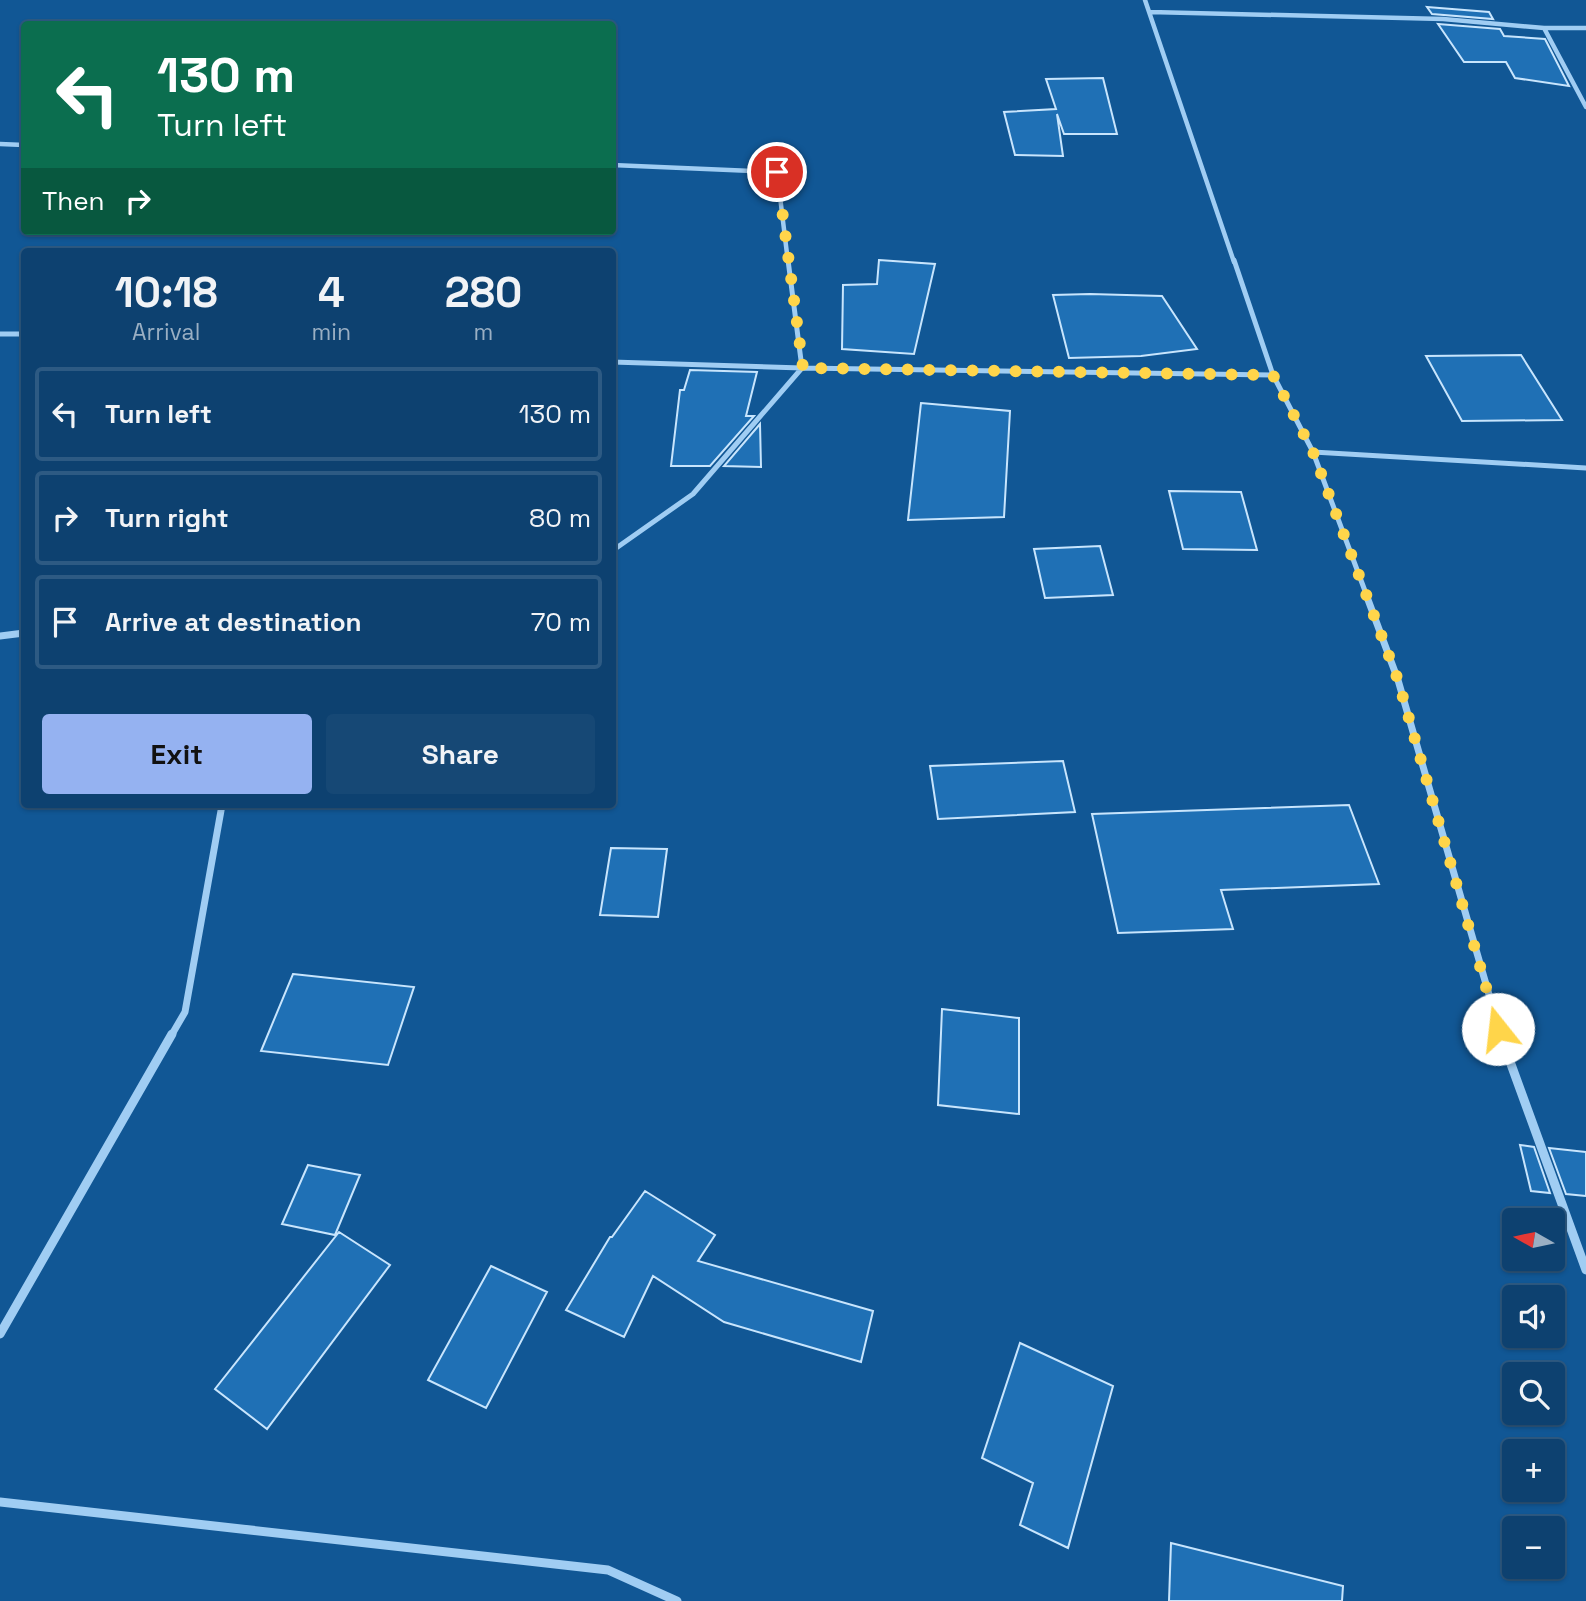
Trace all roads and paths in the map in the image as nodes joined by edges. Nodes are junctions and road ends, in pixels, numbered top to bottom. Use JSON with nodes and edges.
{"nodes":[{"id":1,"x":1145,"y":0,"type":"edge"},
{"id":2,"x":1150,"y":12,"type":"junction"},
{"id":3,"x":1544,"y":28,"type":"junction"},
{"id":4,"x":1586,"y":28,"type":"edge"},
{"id":5,"x":1586,"y":107,"type":"edge"},
{"id":6,"x":0,"y":144,"type":"edge"},
{"id":7,"x":21,"y":145,"type":"edge"},
{"id":8,"x":616,"y":164,"type":"edge"},
{"id":9,"x":0,"y":334,"type":"edge"},
{"id":10,"x":21,"y":334,"type":"edge"},
{"id":11,"x":616,"y":362,"type":"edge"},
{"id":12,"x":803,"y":368,"type":"junction"},
{"id":13,"x":1273,"y":375,"type":"junction"},
{"id":14,"x":1313,"y":452,"type":"junction"},
{"id":15,"x":1586,"y":467,"type":"edge"},
{"id":16,"x":616,"y":548,"type":"edge"},
{"id":17,"x":21,"y":633,"type":"edge"},
{"id":18,"x":0,"y":636,"type":"edge"},
{"id":19,"x":221,"y":808,"type":"edge"},
{"id":20,"x":1586,"y":1270,"type":"edge"},
{"id":21,"x":0,"y":1334,"type":"edge"},
{"id":22,"x":0,"y":1502,"type":"edge"},
{"id":23,"x":677,"y":1601,"type":"edge"}],
"edges":[{"from":1,"to":2,"type":"street"},
{"from":2,"to":3,"type":"street"},
{"from":2,"to":13,"type":"street"},
{"from":3,"to":4,"type":"street"},
{"from":3,"to":5,"type":"street"},
{"from":6,"to":7,"type":"street"},
{"from":8,"to":12,"type":"street"},
{"from":9,"to":10,"type":"street"},
{"from":11,"to":12,"type":"street"},
{"from":12,"to":13,"type":"street"},
{"from":12,"to":16,"type":"street"},
{"from":13,"to":14,"type":"street"},
{"from":14,"to":15,"type":"street"},
{"from":14,"to":20,"type":"street"},
{"from":17,"to":18,"type":"street"},
{"from":19,"to":21,"type":"street"},
{"from":22,"to":23,"type":"street"}]}
